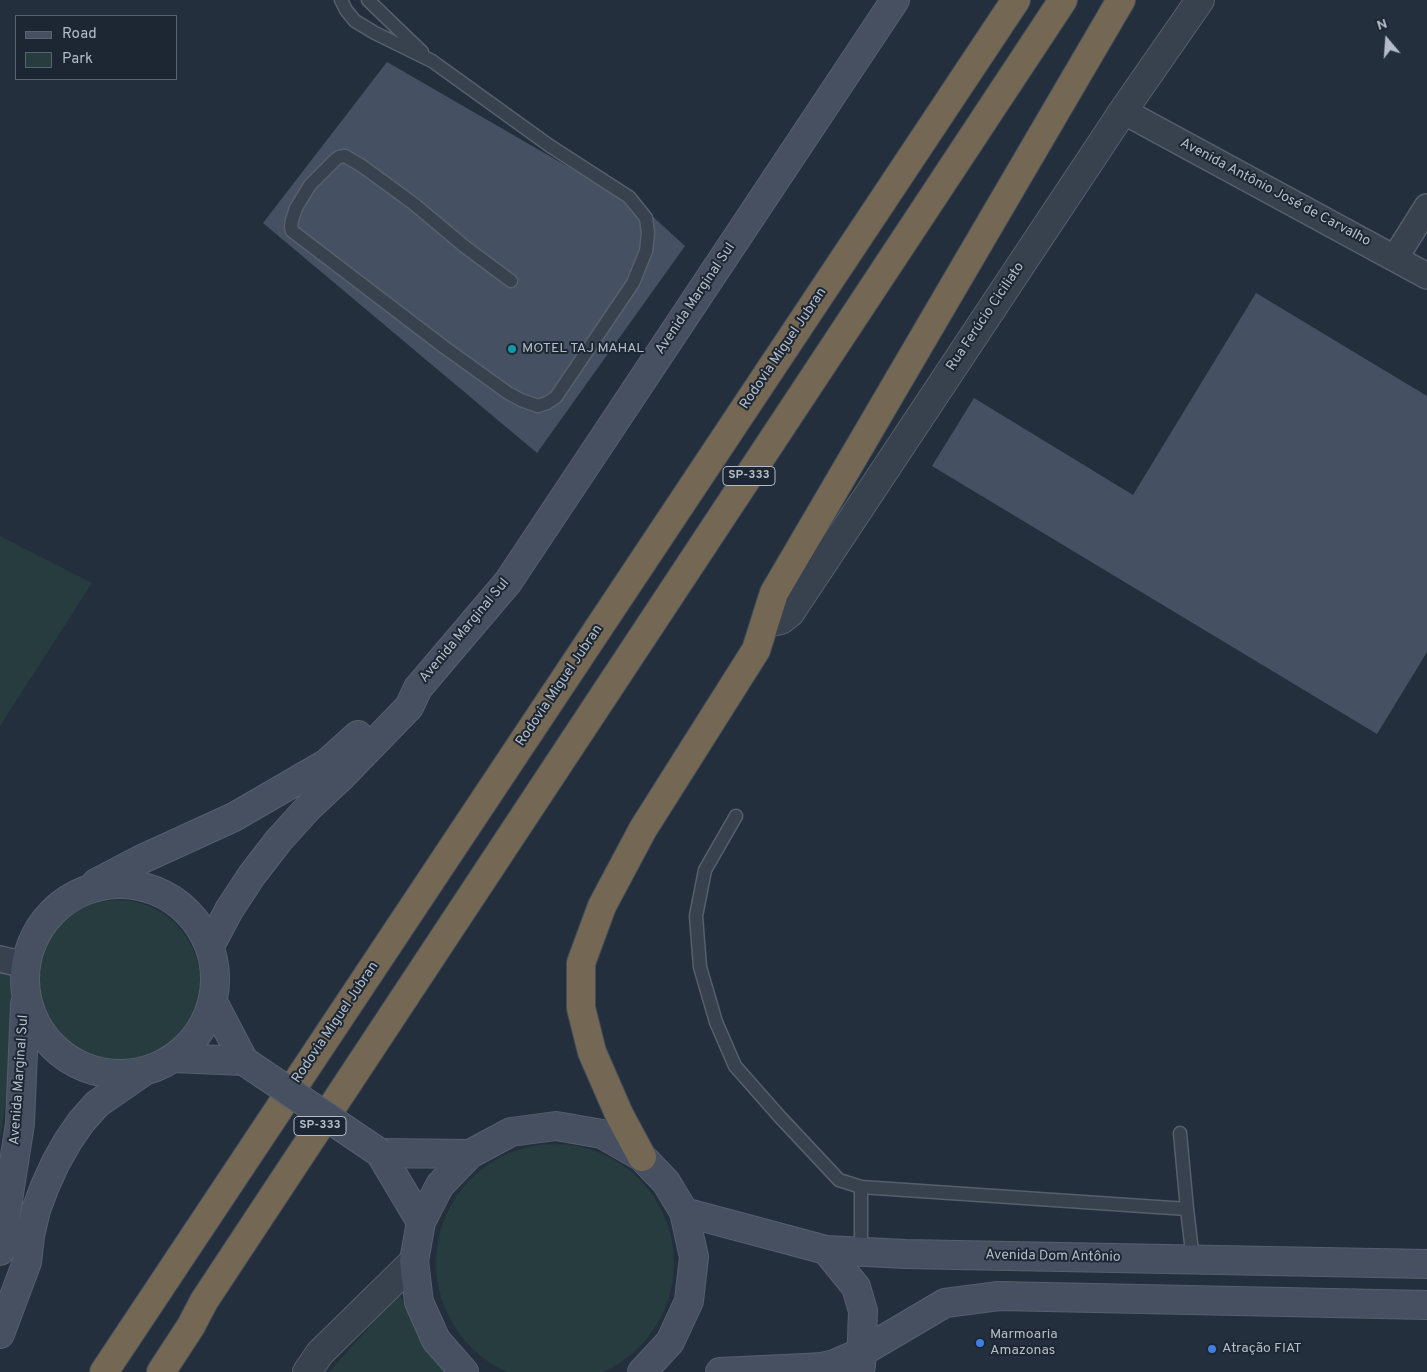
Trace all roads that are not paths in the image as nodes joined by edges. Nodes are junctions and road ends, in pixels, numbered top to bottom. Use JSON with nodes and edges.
{"nodes":[{"id":1,"x":341,"y":0,"type":"edge"},
{"id":2,"x":368,"y":0,"type":"edge"},
{"id":3,"x":895,"y":0,"type":"edge"},
{"id":4,"x":1016,"y":0,"type":"edge"},
{"id":5,"x":1063,"y":0,"type":"edge"},
{"id":6,"x":1121,"y":0,"type":"edge"},
{"id":7,"x":1200,"y":0,"type":"edge"},
{"id":8,"x":432,"y":61,"type":"junction"},
{"id":9,"x":1123,"y":111,"type":"junction"},
{"id":10,"x":1427,"y":207,"type":"edge"},
{"id":11,"x":1395,"y":258,"type":"junction"},
{"id":12,"x":1427,"y":276,"type":"edge"},
{"id":13,"x":511,"y":281,"type":"dead end"},
{"id":14,"x":765,"y":623,"type":"junction"},
{"id":15,"x":418,"y":688,"type":"junction"},
{"id":16,"x":736,"y":816,"type":"dead end"},
{"id":17,"x":78,"y":893,"type":"junction"},
{"id":18,"x":210,"y":946,"type":"junction"},
{"id":19,"x":12,"y":962,"type":"edge"},
{"id":20,"x":26,"y":998,"type":"junction"},
{"id":21,"x":213,"y":1002,"type":"junction"},
{"id":22,"x":173,"y":1058,"type":"junction"},
{"id":23,"x":244,"y":1061,"type":"junction"},
{"id":24,"x":145,"y":1071,"type":"junction"},
{"id":25,"x":1180,"y":1133,"type":"dead end"},
{"id":26,"x":380,"y":1153,"type":"junction"},
{"id":27,"x":470,"y":1154,"type":"junction"},
{"id":28,"x":642,"y":1157,"type":"junction"},
{"id":29,"x":861,"y":1187,"type":"junction"},
{"id":30,"x":1187,"y":1209,"type":"junction"},
{"id":31,"x":684,"y":1212,"type":"junction"},
{"id":32,"x":420,"y":1222,"type":"junction"},
{"id":33,"x":826,"y":1250,"type":"junction"},
{"id":34,"x":0,"y":1252,"type":"edge"},
{"id":35,"x":861,"y":1252,"type":"junction"},
{"id":36,"x":1193,"y":1260,"type":"junction"},
{"id":37,"x":414,"y":1261,"type":"junction"},
{"id":38,"x":1427,"y":1264,"type":"edge"},
{"id":39,"x":1427,"y":1305,"type":"edge"},
{"id":40,"x":0,"y":1334,"type":"edge"},
{"id":41,"x":861,"y":1362,"type":"edge"},
{"id":42,"x":806,"y":1370,"type":"edge"},
{"id":43,"x":104,"y":1372,"type":"edge"},
{"id":44,"x":161,"y":1372,"type":"edge"},
{"id":45,"x":307,"y":1372,"type":"edge"},
{"id":46,"x":464,"y":1372,"type":"edge"},
{"id":47,"x":642,"y":1372,"type":"edge"},
{"id":48,"x":720,"y":1372,"type":"edge"}],
"edges":[{"from":1,"to":8,"type":"lane"},
{"from":2,"to":8,"type":"lane"},
{"from":3,"to":15,"type":"main road","name":"Avenida Marginal Sul"},
{"from":4,"to":43,"type":"highway","name":"Rodovia Miguel Jubran","number":"SP-333"},
{"from":5,"to":44,"type":"highway","number":"SP-333"},
{"from":6,"to":14,"type":"highway"},
{"from":7,"to":9,"type":"street","name":"Rua Ferúcio Ciciliato"},
{"from":8,"to":13,"type":"lane"},
{"from":9,"to":11,"type":"street","name":"Avenida Antônio José de Carvalho"},
{"from":9,"to":14,"type":"street","name":"Rua Ferúcio Ciciliato"},
{"from":10,"to":11,"type":"street"},
{"from":11,"to":12,"type":"street","name":"Avenida Antônio José de Carvalho"},
{"from":14,"to":28,"type":"highway"},
{"from":15,"to":17,"type":"main road","name":"Avenida Marginal Sul"},
{"from":15,"to":18,"type":"main road","name":"Avenida Marginal Sul"},
{"from":16,"to":29,"type":"lane"},
{"from":17,"to":18,"type":"main road"},
{"from":17,"to":19,"type":"main road"},
{"from":18,"to":21,"type":"main road"},
{"from":19,"to":20,"type":"main road"},
{"from":20,"to":24,"type":"main road"},
{"from":20,"to":34,"type":"main road","name":"Avenida Marginal Sul"},
{"from":21,"to":22,"type":"main road"},
{"from":21,"to":23,"type":"main road"},
{"from":22,"to":23,"type":"main road"},
{"from":22,"to":24,"type":"main road"},
{"from":23,"to":26,"type":"main road","bridge":true},
{"from":24,"to":40,"type":"main road"},
{"from":25,"to":30,"type":"lane"},
{"from":26,"to":27,"type":"main road"},
{"from":26,"to":32,"type":"main road"},
{"from":27,"to":28,"type":"main road"},
{"from":27,"to":32,"type":"main road"},
{"from":28,"to":31,"type":"main road"},
{"from":29,"to":30,"type":"lane"},
{"from":29,"to":35,"type":"lane"},
{"from":30,"to":36,"type":"lane"},
{"from":31,"to":33,"type":"main road","name":"Avenida Dom Antônio"},
{"from":31,"to":47,"type":"main road"},
{"from":32,"to":37,"type":"main road"},
{"from":33,"to":35,"type":"main road","name":"Avenida Dom Antônio"},
{"from":33,"to":41,"type":"main road"},
{"from":35,"to":36,"type":"main road","name":"Avenida Dom Antônio"},
{"from":36,"to":38,"type":"main road","name":"Avenida Dom Antônio"},
{"from":37,"to":45,"type":"street"},
{"from":37,"to":46,"type":"main road"},
{"from":39,"to":41,"type":"main road"},
{"from":41,"to":42,"type":"main road"},
{"from":42,"to":48,"type":"main road"}]}
